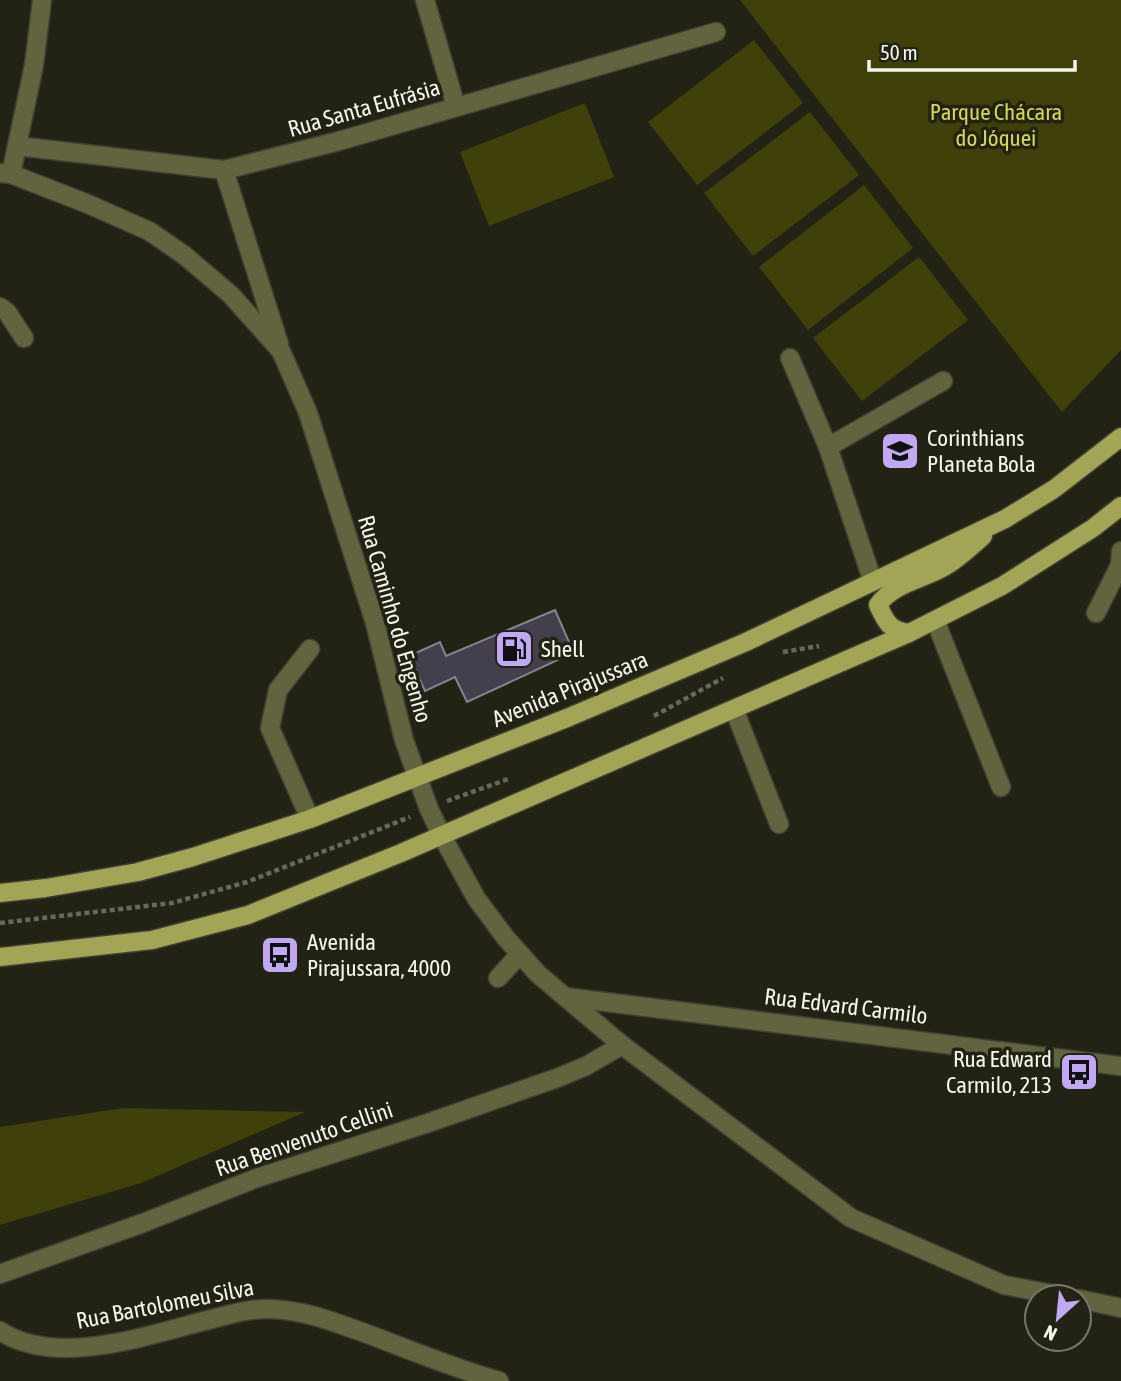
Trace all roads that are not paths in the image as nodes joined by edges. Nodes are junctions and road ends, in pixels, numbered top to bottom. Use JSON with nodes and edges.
{"nodes":[{"id":1,"x":42,"y":0,"type":"edge"},
{"id":2,"x":425,"y":0,"type":"edge"},
{"id":3,"x":716,"y":33,"type":"dead end"},
{"id":4,"x":456,"y":107,"type":"junction"},
{"id":5,"x":17,"y":146,"type":"junction"},
{"id":6,"x":224,"y":170,"type":"junction"},
{"id":7,"x":6,"y":173,"type":"edge"},
{"id":8,"x":0,"y":307,"type":"edge"},
{"id":9,"x":24,"y":338,"type":"dead end"},
{"id":10,"x":281,"y":351,"type":"junction"},
{"id":11,"x":790,"y":358,"type":"dead end"},
{"id":12,"x":943,"y":382,"type":"dead end"},
{"id":13,"x":1121,"y":437,"type":"edge"},
{"id":14,"x":828,"y":447,"type":"junction"},
{"id":15,"x":1121,"y":508,"type":"edge"},
{"id":16,"x":1005,"y":519,"type":"junction"},
{"id":17,"x":1121,"y":551,"type":"edge"},
{"id":18,"x":873,"y":582,"type":"junction"},
{"id":19,"x":1096,"y":613,"type":"dead end"},
{"id":20,"x":935,"y":620,"type":"junction"},
{"id":21,"x":909,"y":633,"type":"junction"},
{"id":22,"x":310,"y":649,"type":"dead end"},
{"id":23,"x":734,"y":709,"type":"junction"},
{"id":24,"x":418,"y":776,"type":"junction"},
{"id":25,"x":1001,"y":787,"type":"dead end"},
{"id":26,"x":310,"y":820,"type":"junction"},
{"id":27,"x":779,"y":824,"type":"dead end"},
{"id":28,"x":442,"y":836,"type":"junction"},
{"id":29,"x":0,"y":893,"type":"edge"},
{"id":30,"x":520,"y":954,"type":"junction"},
{"id":31,"x":0,"y":957,"type":"edge"},
{"id":32,"x":498,"y":978,"type":"dead end"},
{"id":33,"x":565,"y":997,"type":"junction"},
{"id":34,"x":622,"y":1045,"type":"junction"},
{"id":35,"x":1121,"y":1066,"type":"edge"},
{"id":36,"x":0,"y":1274,"type":"edge"},
{"id":37,"x":1023,"y":1288,"type":"edge"},
{"id":38,"x":1093,"y":1302,"type":"edge"},
{"id":39,"x":1121,"y":1308,"type":"edge"},
{"id":40,"x":0,"y":1331,"type":"edge"},
{"id":41,"x":464,"y":1377,"type":"edge"},
{"id":42,"x":499,"y":1381,"type":"edge"}],
"edges":[{"from":1,"to":5,"type":"street"},
{"from":2,"to":4,"type":"street"},
{"from":3,"to":4,"type":"street","name":"Rua Santa Eufrásia"},
{"from":4,"to":6,"type":"street","name":"Rua Santa Eufrásia"},
{"from":5,"to":6,"type":"street","name":"Rua Santa Eufrásia"},
{"from":5,"to":7,"type":"street"},
{"from":6,"to":10,"type":"street"},
{"from":7,"to":10,"type":"street","name":"Rua Caminho do Engenho"},
{"from":8,"to":9,"type":"street"},
{"from":10,"to":24,"type":"street","name":"Rua Caminho do Engenho"},
{"from":11,"to":14,"type":"street"},
{"from":12,"to":14,"type":"street"},
{"from":13,"to":16,"type":"main road","name":"Avenida Pirajussara"},
{"from":14,"to":18,"type":"street"},
{"from":15,"to":20,"type":"main road"},
{"from":16,"to":18,"type":"main road","name":"Avenida Pirajussara"},
{"from":16,"to":21,"type":"main road"},
{"from":17,"to":19,"type":"street"},
{"from":18,"to":24,"type":"main road","name":"Avenida Pirajussara"},
{"from":20,"to":21,"type":"main road"},
{"from":20,"to":25,"type":"street"},
{"from":21,"to":23,"type":"main road"},
{"from":22,"to":26,"type":"street"},
{"from":23,"to":27,"type":"street"},
{"from":23,"to":28,"type":"main road"},
{"from":24,"to":26,"type":"main road","name":"Avenida Pirajussara"},
{"from":24,"to":28,"type":"street","name":"Rua Caminho do Engenho"},
{"from":26,"to":29,"type":"main road","name":"Avenida Pirajussara"},
{"from":28,"to":30,"type":"street","name":"Rua Caminho do Engenho"},
{"from":28,"to":31,"type":"main road"},
{"from":30,"to":32,"type":"street"},
{"from":30,"to":33,"type":"street","name":"Rua Caminho do Engenho"},
{"from":33,"to":34,"type":"street","name":"Rua Caminho do Engenho"},
{"from":33,"to":35,"type":"street","name":"Rua Edvard Carmilo"},
{"from":34,"to":36,"type":"street","name":"Rua Benvenuto Cellini"},
{"from":34,"to":37,"type":"street","name":"Rua Caminho do Engenho"},
{"from":38,"to":39,"type":"street"},
{"from":40,"to":41,"type":"street","name":"Rua Bartolomeu Silva"},
{"from":41,"to":42,"type":"street","name":"Rua Bartolomeu Silva"}]}
